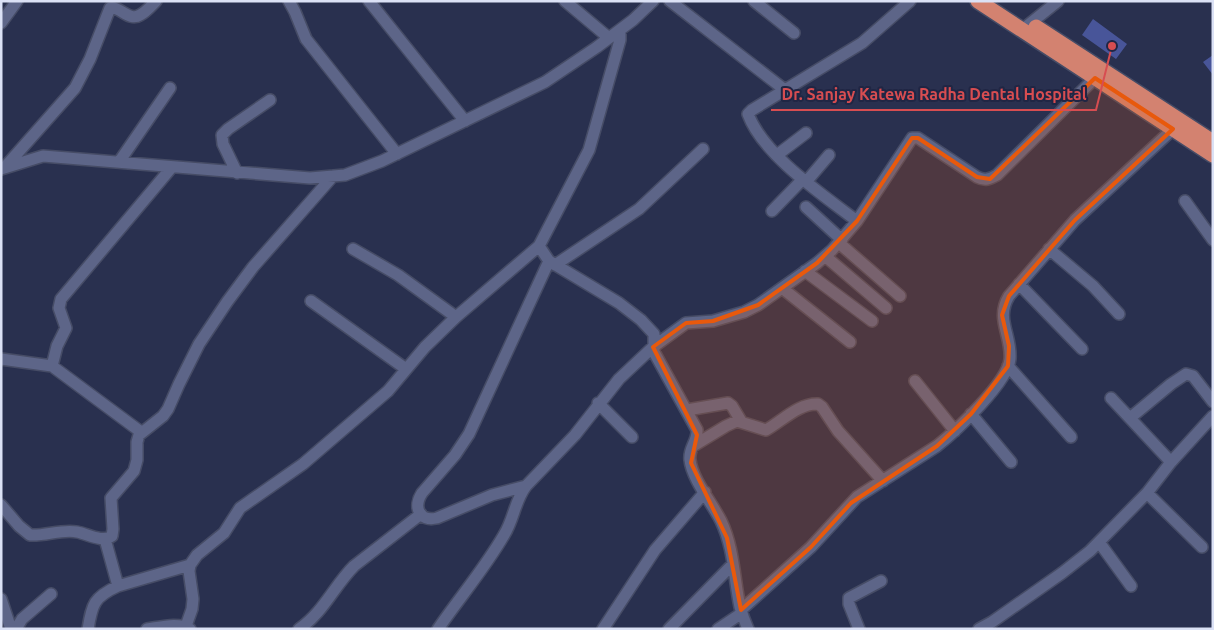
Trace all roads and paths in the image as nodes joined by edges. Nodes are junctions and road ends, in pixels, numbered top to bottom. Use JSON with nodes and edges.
{"nodes":[{"id":1,"x":17,"y":1,"type":"edge"},
{"id":2,"x":156,"y":1,"type":"edge"},
{"id":3,"x":289,"y":1,"type":"edge"},
{"id":4,"x":369,"y":1,"type":"edge"},
{"id":5,"x":565,"y":1,"type":"edge"},
{"id":6,"x":653,"y":1,"type":"edge"},
{"id":7,"x":670,"y":1,"type":"edge"},
{"id":8,"x":754,"y":1,"type":"edge"},
{"id":9,"x":910,"y":1,"type":"edge"},
{"id":10,"x":978,"y":1,"type":"edge"},
{"id":11,"x":998,"y":1,"type":"edge"},
{"id":12,"x":1058,"y":1,"type":"edge"},
{"id":13,"x":1,"y":23,"type":"edge"},
{"id":14,"x":1026,"y":26,"type":"junction"},
{"id":15,"x":620,"y":30,"type":"junction"},
{"id":16,"x":794,"y":33,"type":"dead end"},
{"id":17,"x":610,"y":38,"type":"junction"},
{"id":18,"x":1095,"y":78,"type":"junction"},
{"id":19,"x":170,"y":88,"type":"dead end"},
{"id":20,"x":785,"y":90,"type":"junction"},
{"id":21,"x":270,"y":100,"type":"dead end"},
{"id":22,"x":465,"y":121,"type":"junction"},
{"id":23,"x":1173,"y":129,"type":"junction"},
{"id":24,"x":806,"y":133,"type":"dead end"},
{"id":25,"x":1213,"y":142,"type":"edge"},
{"id":26,"x":703,"y":149,"type":"dead end"},
{"id":27,"x":397,"y":154,"type":"junction"},
{"id":28,"x":777,"y":155,"type":"junction"},
{"id":29,"x":829,"y":155,"type":"dead end"},
{"id":30,"x":1213,"y":155,"type":"edge"},
{"id":31,"x":119,"y":162,"type":"junction"},
{"id":32,"x":172,"y":167,"type":"junction"},
{"id":33,"x":3,"y":168,"type":"edge"},
{"id":34,"x":236,"y":173,"type":"junction"},
{"id":35,"x":333,"y":176,"type":"junction"},
{"id":36,"x":804,"y":181,"type":"junction"},
{"id":37,"x":1185,"y":201,"type":"dead end"},
{"id":38,"x":806,"y":207,"type":"dead end"},
{"id":39,"x":772,"y":211,"type":"dead end"},
{"id":40,"x":857,"y":221,"type":"junction"},
{"id":41,"x":1213,"y":240,"type":"edge"},
{"id":42,"x":840,"y":242,"type":"junction"},
{"id":43,"x":539,"y":246,"type":"junction"},
{"id":44,"x":1049,"y":248,"type":"junction"},
{"id":45,"x":353,"y":249,"type":"dead end"},
{"id":46,"x":825,"y":256,"type":"junction"},
{"id":47,"x":552,"y":263,"type":"junction"},
{"id":48,"x":806,"y":271,"type":"junction"},
{"id":49,"x":1019,"y":284,"type":"junction"},
{"id":50,"x":782,"y":288,"type":"junction"},
{"id":51,"x":900,"y":296,"type":"dead end"},
{"id":52,"x":311,"y":301,"type":"dead end"},
{"id":53,"x":886,"y":308,"type":"dead end"},
{"id":54,"x":1119,"y":314,"type":"dead end"},
{"id":55,"x":456,"y":317,"type":"junction"},
{"id":56,"x":872,"y":321,"type":"dead end"},
{"id":57,"x":850,"y":342,"type":"dead end"},
{"id":58,"x":653,"y":347,"type":"junction"},
{"id":59,"x":1082,"y":348,"type":"dead end"},
{"id":60,"x":1,"y":359,"type":"edge"},
{"id":61,"x":52,"y":366,"type":"junction"},
{"id":62,"x":1008,"y":366,"type":"junction"},
{"id":63,"x":406,"y":369,"type":"junction"},
{"id":64,"x":915,"y":380,"type":"dead end"},
{"id":65,"x":1111,"y":398,"type":"dead end"},
{"id":66,"x":1213,"y":402,"type":"edge"},
{"id":67,"x":598,"y":403,"type":"junction"},
{"id":68,"x":687,"y":410,"type":"junction"},
{"id":69,"x":971,"y":414,"type":"junction"},
{"id":70,"x":1130,"y":418,"type":"junction"},
{"id":71,"x":741,"y":421,"type":"junction"},
{"id":72,"x":1210,"y":423,"type":"edge"},
{"id":73,"x":955,"y":431,"type":"junction"},
{"id":74,"x":141,"y":432,"type":"junction"},
{"id":75,"x":632,"y":437,"type":"dead end"},
{"id":76,"x":1071,"y":437,"type":"dead end"},
{"id":77,"x":693,"y":446,"type":"junction"},
{"id":78,"x":1011,"y":462,"type":"dead end"},
{"id":79,"x":1171,"y":462,"type":"junction"},
{"id":80,"x":883,"y":481,"type":"junction"},
{"id":81,"x":526,"y":486,"type":"junction"},
{"id":82,"x":705,"y":492,"type":"junction"},
{"id":83,"x":1147,"y":493,"type":"junction"},
{"id":84,"x":1,"y":505,"type":"edge"},
{"id":85,"x":421,"y":514,"type":"junction"},
{"id":86,"x":105,"y":539,"type":"junction"},
{"id":87,"x":1099,"y":542,"type":"junction"},
{"id":88,"x":1202,"y":546,"type":"dead end"},
{"id":89,"x":733,"y":564,"type":"junction"},
{"id":90,"x":190,"y":565,"type":"junction"},
{"id":91,"x":881,"y":581,"type":"dead end"},
{"id":92,"x":118,"y":586,"type":"junction"},
{"id":93,"x":1132,"y":586,"type":"dead end"},
{"id":94,"x":51,"y":594,"type":"dead end"},
{"id":95,"x":1,"y":600,"type":"edge"},
{"id":96,"x":741,"y":611,"type":"junction"},
{"id":97,"x":188,"y":628,"type":"edge"},
{"id":98,"x":11,"y":629,"type":"edge"},
{"id":99,"x":16,"y":629,"type":"edge"},
{"id":100,"x":88,"y":629,"type":"edge"},
{"id":101,"x":147,"y":629,"type":"edge"},
{"id":102,"x":300,"y":629,"type":"edge"},
{"id":103,"x":438,"y":629,"type":"edge"},
{"id":104,"x":603,"y":629,"type":"edge"},
{"id":105,"x":669,"y":629,"type":"edge"},
{"id":106,"x":718,"y":629,"type":"edge"},
{"id":107,"x":748,"y":629,"type":"edge"},
{"id":108,"x":860,"y":629,"type":"edge"},
{"id":109,"x":979,"y":629,"type":"edge"}],
"edges":[{"from":1,"to":13,"type":"street"},
{"from":2,"to":33,"type":"street"},
{"from":3,"to":27,"type":"street"},
{"from":4,"to":22,"type":"street"},
{"from":5,"to":17,"type":"street"},
{"from":6,"to":15,"type":"street"},
{"from":7,"to":20,"type":"street"},
{"from":8,"to":16,"type":"street"},
{"from":9,"to":20,"type":"street"},
{"from":10,"to":14,"type":"highway"},
{"from":11,"to":14,"type":"highway"},
{"from":12,"to":14,"type":"street"},
{"from":14,"to":18,"type":"highway"},
{"from":14,"to":25,"type":"highway"},
{"from":15,"to":17,"type":"street"},
{"from":15,"to":43,"type":"street"},
{"from":17,"to":22,"type":"street"},
{"from":18,"to":23,"type":"highway"},
{"from":18,"to":40,"type":"street"},
{"from":19,"to":31,"type":"street"},
{"from":20,"to":28,"type":"street"},
{"from":21,"to":34,"type":"street"},
{"from":22,"to":27,"type":"street"},
{"from":23,"to":30,"type":"highway"},
{"from":23,"to":44,"type":"street"},
{"from":24,"to":28,"type":"street"},
{"from":26,"to":47,"type":"street"},
{"from":27,"to":35,"type":"street"},
{"from":28,"to":36,"type":"street"},
{"from":29,"to":36,"type":"street"},
{"from":31,"to":32,"type":"street"},
{"from":31,"to":33,"type":"street"},
{"from":32,"to":34,"type":"street"},
{"from":32,"to":61,"type":"street"},
{"from":34,"to":35,"type":"street"},
{"from":35,"to":74,"type":"street"},
{"from":36,"to":39,"type":"street"},
{"from":36,"to":40,"type":"street"},
{"from":37,"to":41,"type":"street"},
{"from":38,"to":42,"type":"street"},
{"from":40,"to":42,"type":"street"},
{"from":42,"to":46,"type":"street"},
{"from":42,"to":51,"type":"street"},
{"from":43,"to":47,"type":"street"},
{"from":43,"to":55,"type":"street"},
{"from":44,"to":49,"type":"street"},
{"from":44,"to":54,"type":"street"},
{"from":45,"to":55,"type":"street"},
{"from":46,"to":48,"type":"street"},
{"from":46,"to":53,"type":"street"},
{"from":47,"to":58,"type":"street"},
{"from":47,"to":85,"type":"street"},
{"from":48,"to":50,"type":"street"},
{"from":48,"to":56,"type":"street"},
{"from":49,"to":59,"type":"street"},
{"from":49,"to":62,"type":"street"},
{"from":50,"to":57,"type":"street"},
{"from":50,"to":58,"type":"street"},
{"from":52,"to":63,"type":"street"},
{"from":55,"to":63,"type":"street"},
{"from":58,"to":67,"type":"street"},
{"from":58,"to":68,"type":"street"},
{"from":60,"to":61,"type":"street"},
{"from":61,"to":74,"type":"street"},
{"from":62,"to":69,"type":"street"},
{"from":62,"to":76,"type":"street"},
{"from":63,"to":90,"type":"street"},
{"from":64,"to":73,"type":"street"},
{"from":65,"to":70,"type":"street"},
{"from":66,"to":70,"type":"street"},
{"from":67,"to":75,"type":"street"},
{"from":67,"to":81,"type":"street"},
{"from":68,"to":71,"type":"street"},
{"from":68,"to":77,"type":"street"},
{"from":69,"to":73,"type":"street"},
{"from":69,"to":78,"type":"street"},
{"from":70,"to":79,"type":"street"},
{"from":71,"to":77,"type":"street"},
{"from":71,"to":80,"type":"street"},
{"from":72,"to":79,"type":"street"},
{"from":73,"to":80,"type":"street"},
{"from":74,"to":86,"type":"street"},
{"from":77,"to":82,"type":"street"},
{"from":79,"to":83,"type":"street"},
{"from":80,"to":96,"type":"street"},
{"from":81,"to":85,"type":"street"},
{"from":81,"to":103,"type":"street"},
{"from":82,"to":89,"type":"street"},
{"from":82,"to":104,"type":"street"},
{"from":83,"to":87,"type":"street"},
{"from":83,"to":88,"type":"street"},
{"from":84,"to":86,"type":"street"},
{"from":85,"to":102,"type":"street"},
{"from":86,"to":92,"type":"street"},
{"from":87,"to":93,"type":"street"},
{"from":87,"to":109,"type":"street"},
{"from":89,"to":96,"type":"street"},
{"from":89,"to":105,"type":"street"},
{"from":90,"to":92,"type":"street"},
{"from":90,"to":97,"type":"street"},
{"from":91,"to":108,"type":"street"},
{"from":92,"to":100,"type":"street"},
{"from":94,"to":99,"type":"street"},
{"from":95,"to":98,"type":"street"},
{"from":96,"to":106,"type":"street"},
{"from":96,"to":107,"type":"street"},
{"from":97,"to":101,"type":"street"}]}
